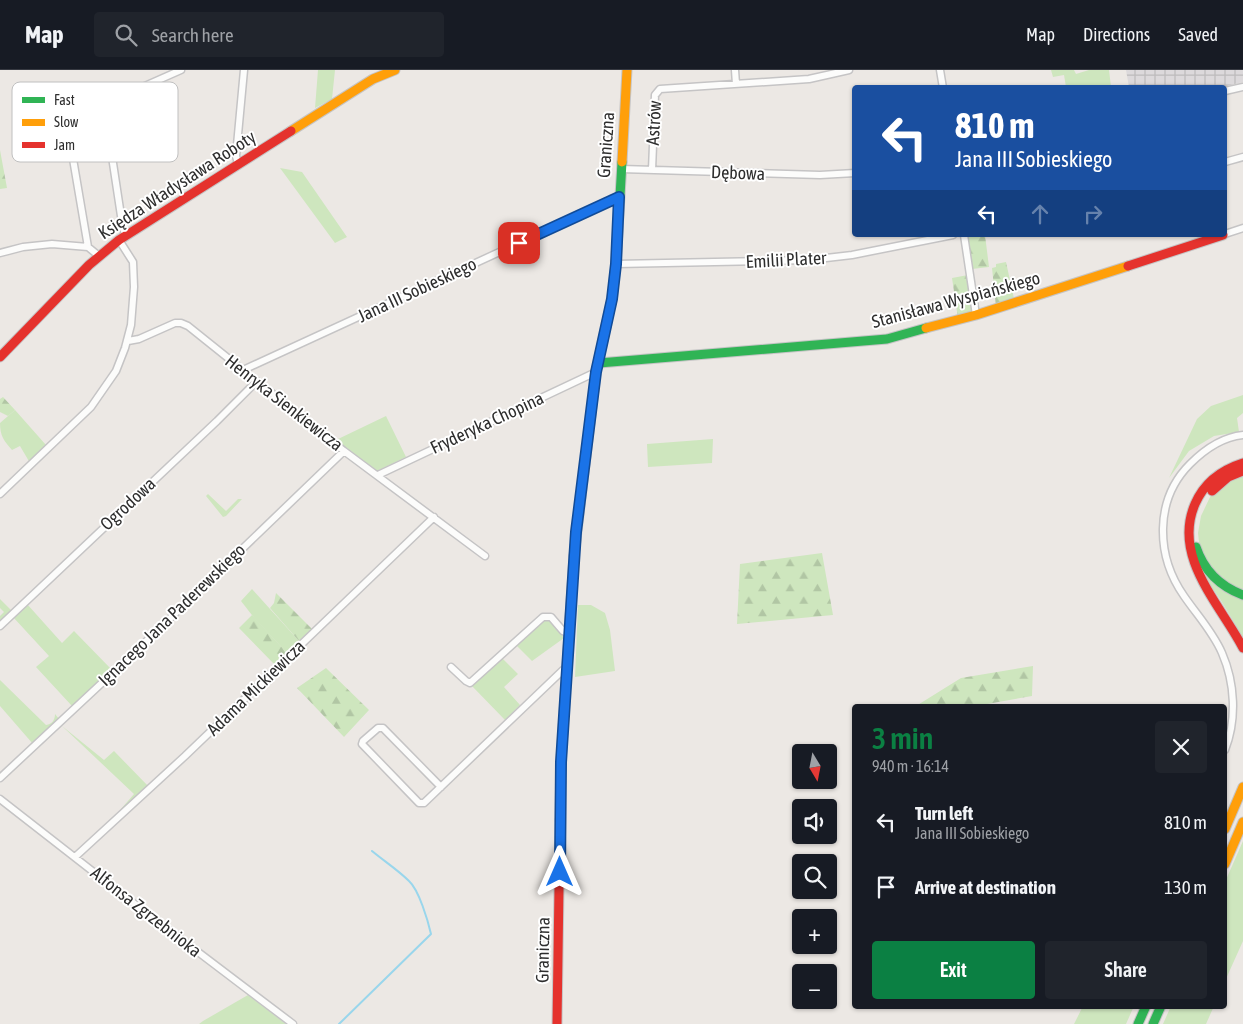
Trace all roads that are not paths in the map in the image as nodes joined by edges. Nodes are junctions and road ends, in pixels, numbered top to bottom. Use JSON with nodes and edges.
{"nodes":[{"id":1,"x":181,"y":70,"type":"edge"},
{"id":2,"x":244,"y":70,"type":"edge"},
{"id":3,"x":395,"y":70,"type":"edge"},
{"id":4,"x":627,"y":70,"type":"edge"},
{"id":5,"x":735,"y":70,"type":"edge"},
{"id":6,"x":849,"y":70,"type":"edge"},
{"id":7,"x":940,"y":70,"type":"edge"},
{"id":8,"x":154,"y":82,"type":"edge"},
{"id":9,"x":736,"y":84,"type":"junction"},
{"id":10,"x":942,"y":85,"type":"edge"},
{"id":11,"x":1243,"y":86,"type":"edge"},
{"id":12,"x":1227,"y":90,"type":"edge"},
{"id":13,"x":1243,"y":157,"type":"edge"},
{"id":14,"x":1227,"y":161,"type":"edge"},
{"id":15,"x":74,"y":162,"type":"edge"},
{"id":16,"x":113,"y":162,"type":"edge"},
{"id":17,"x":238,"y":164,"type":"junction"},
{"id":18,"x":621,"y":169,"type":"junction"},
{"id":19,"x":652,"y":170,"type":"junction"},
{"id":20,"x":852,"y":172,"type":"edge"},
{"id":21,"x":619,"y":197,"type":"junction"},
{"id":22,"x":1243,"y":228,"type":"edge"},
{"id":23,"x":1227,"y":234,"type":"edge"},
{"id":24,"x":942,"y":237,"type":"edge"},
{"id":25,"x":964,"y":237,"type":"edge"},
{"id":26,"x":1218,"y":237,"type":"edge"},
{"id":27,"x":123,"y":238,"type":"junction"},
{"id":28,"x":88,"y":247,"type":"junction"},
{"id":29,"x":0,"y":254,"type":"edge"},
{"id":30,"x":99,"y":256,"type":"junction"},
{"id":31,"x":616,"y":264,"type":"junction"},
{"id":32,"x":976,"y":315,"type":"junction"},
{"id":33,"x":128,"y":341,"type":"junction"},
{"id":34,"x":0,"y":357,"type":"edge"},
{"id":35,"x":597,"y":367,"type":"junction"},
{"id":36,"x":243,"y":370,"type":"junction"},
{"id":37,"x":256,"y":382,"type":"junction"},
{"id":38,"x":1243,"y":435,"type":"edge"},
{"id":39,"x":344,"y":451,"type":"junction"},
{"id":40,"x":1243,"y":463,"type":"edge"},
{"id":41,"x":1243,"y":472,"type":"edge"},
{"id":42,"x":378,"y":475,"type":"junction"},
{"id":43,"x":0,"y":494,"type":"edge"},
{"id":44,"x":434,"y":517,"type":"junction"},
{"id":45,"x":485,"y":556,"type":"dead end"},
{"id":46,"x":1243,"y":595,"type":"edge"},
{"id":47,"x":0,"y":626,"type":"edge"},
{"id":48,"x":569,"y":634,"type":"junction"},
{"id":49,"x":1243,"y":648,"type":"edge"},
{"id":50,"x":451,"y":667,"type":"dead end"},
{"id":51,"x":568,"y":668,"type":"junction"},
{"id":52,"x":1227,"y":743,"type":"edge"},
{"id":53,"x":0,"y":778,"type":"edge"},
{"id":54,"x":440,"y":787,"type":"junction"},
{"id":55,"x":1243,"y":787,"type":"edge"},
{"id":56,"x":0,"y":799,"type":"edge"},
{"id":57,"x":1243,"y":822,"type":"edge"},
{"id":58,"x":1227,"y":824,"type":"edge"},
{"id":59,"x":75,"y":857,"type":"junction"},
{"id":60,"x":1227,"y":859,"type":"edge"},
{"id":61,"x":1145,"y":1009,"type":"edge"},
{"id":62,"x":1160,"y":1009,"type":"edge"},
{"id":63,"x":294,"y":1024,"type":"edge"},
{"id":64,"x":558,"y":1024,"type":"edge"},
{"id":65,"x":1138,"y":1024,"type":"edge"},
{"id":66,"x":1153,"y":1024,"type":"edge"}],
"edges":[{"from":1,"to":8,"type":"street"},
{"from":2,"to":17,"type":"street"},
{"from":3,"to":17,"type":"main road","name":"Księdza Władysława Roboty"},
{"from":4,"to":18,"type":"main road","name":"Graniczna"},
{"from":5,"to":9,"type":"street"},
{"from":6,"to":9,"type":"street","name":"Astrów"},
{"from":7,"to":10,"type":"street"},
{"from":9,"to":19,"type":"street","name":"Astrów"},
{"from":11,"to":12,"type":"street"},
{"from":13,"to":14,"type":"street"},
{"from":15,"to":28,"type":"street"},
{"from":16,"to":27,"type":"street"},
{"from":17,"to":27,"type":"main road","name":"Księdza Władysława Roboty"},
{"from":18,"to":19,"type":"street","name":"Dębowa"},
{"from":18,"to":21,"type":"main road","name":"Graniczna"},
{"from":19,"to":20,"type":"street","name":"Dębowa"},
{"from":21,"to":31,"type":"main road","name":"Graniczna"},
{"from":21,"to":36,"type":"street","name":"Jana III Sobieskiego"},
{"from":22,"to":23,"type":"street","name":"Stanisława Wyspiańskiego"},
{"from":24,"to":31,"type":"street","name":"Emilii Plater"},
{"from":25,"to":32,"type":"street"},
{"from":26,"to":32,"type":"main road","name":"Stanisława Wyspiańskiego"},
{"from":27,"to":30,"type":"main road","name":"Księdza Władysława Roboty"},
{"from":27,"to":33,"type":"street"},
{"from":28,"to":29,"type":"street"},
{"from":28,"to":30,"type":"street"},
{"from":30,"to":34,"type":"main road","name":"Księdza Władysława Roboty"},
{"from":31,"to":35,"type":"main road","name":"Graniczna"},
{"from":32,"to":35,"type":"main road","name":"Stanisława Wyspiańskiego"},
{"from":33,"to":36,"type":"street","name":"Henryka Sienkiewicza"},
{"from":33,"to":43,"type":"street"},
{"from":35,"to":42,"type":"street","name":"Fryderyka Chopina"},
{"from":35,"to":48,"type":"main road","name":"Graniczna"},
{"from":36,"to":37,"type":"street","name":"Henryka Sienkiewicza"},
{"from":37,"to":39,"type":"street","name":"Henryka Sienkiewicza"},
{"from":37,"to":47,"type":"street","name":"Ogrodowa"},
{"from":38,"to":52,"type":"street"},
{"from":39,"to":42,"type":"street","name":"Henryka Sienkiewicza"},
{"from":39,"to":53,"type":"street","name":"Ignacego Jana Paderewskiego"},
{"from":40,"to":49,"type":"main road"},
{"from":41,"to":46,"type":"main road"},
{"from":42,"to":44,"type":"street","name":"Henryka Sienkiewicza"},
{"from":44,"to":45,"type":"street","name":"Henryka Sienkiewicza"},
{"from":44,"to":59,"type":"street","name":"Adama Mickiewicza"},
{"from":48,"to":50,"type":"street"},
{"from":48,"to":51,"type":"main road","name":"Graniczna"},
{"from":51,"to":54,"type":"street"},
{"from":51,"to":64,"type":"main road","name":"Graniczna"},
{"from":54,"to":54,"type":"street"},
{"from":55,"to":58,"type":"main road"},
{"from":56,"to":59,"type":"street","name":"Alfonsa Zgrzebnioka"},
{"from":57,"to":60,"type":"main road"},
{"from":59,"to":63,"type":"street","name":"Alfonsa Zgrzebnioka"},
{"from":61,"to":65,"type":"main road"},
{"from":62,"to":66,"type":"main road"}]}
